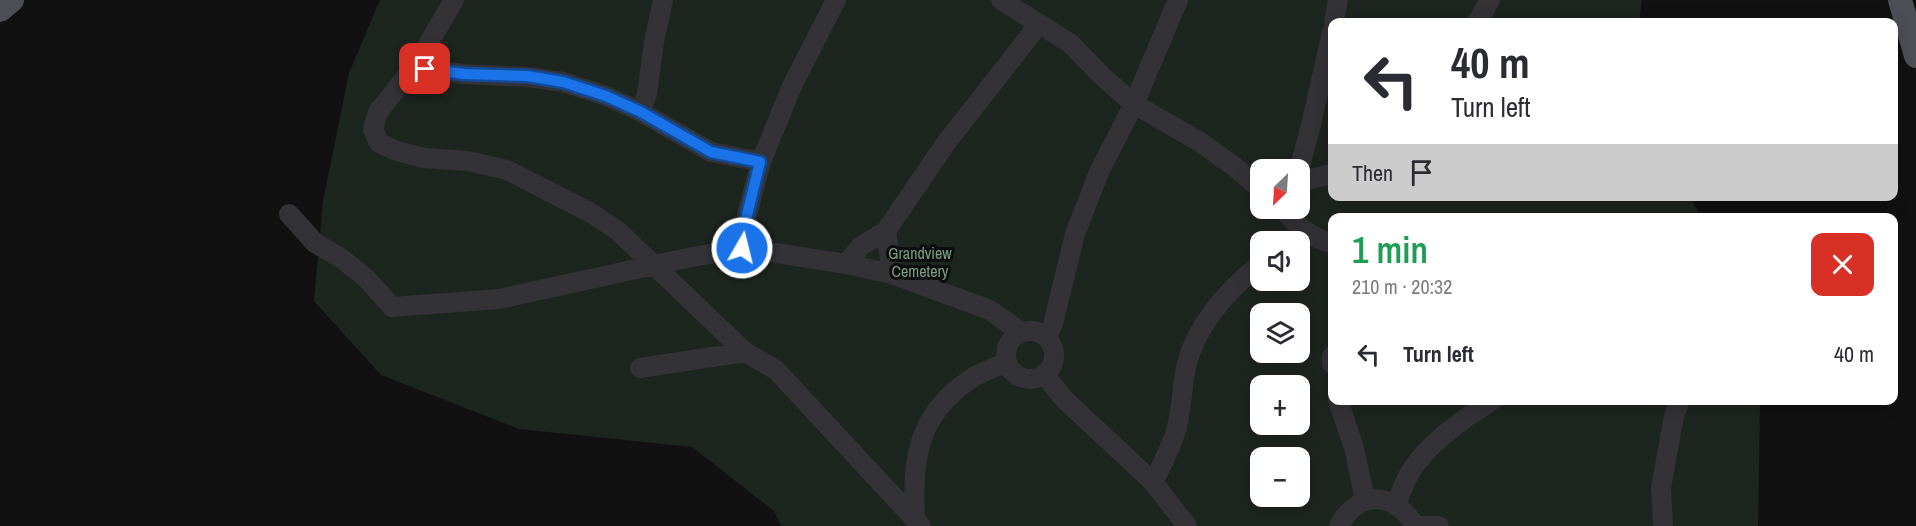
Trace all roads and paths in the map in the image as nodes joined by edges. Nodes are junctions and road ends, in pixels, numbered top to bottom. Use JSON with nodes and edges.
{"nodes":[{"id":1,"x":12,"y":0,"type":"edge"},
{"id":2,"x":454,"y":0,"type":"edge"},
{"id":3,"x":663,"y":0,"type":"edge"},
{"id":4,"x":836,"y":0,"type":"edge"},
{"id":5,"x":1001,"y":0,"type":"edge"},
{"id":6,"x":1178,"y":0,"type":"edge"},
{"id":7,"x":1338,"y":0,"type":"edge"},
{"id":8,"x":1490,"y":0,"type":"edge"},
{"id":9,"x":1900,"y":0,"type":"edge"},
{"id":10,"x":0,"y":10,"type":"edge"},
{"id":11,"x":1335,"y":18,"type":"edge"},
{"id":12,"x":1479,"y":18,"type":"edge"},
{"id":13,"x":1039,"y":24,"type":"junction"},
{"id":14,"x":1328,"y":49,"type":"edge"},
{"id":15,"x":1916,"y":56,"type":"edge"},
{"id":16,"x":417,"y":63,"type":"junction"},
{"id":17,"x":1134,"y":104,"type":"junction"},
{"id":18,"x":641,"y":112,"type":"junction"},
{"id":19,"x":1302,"y":159,"type":"edge"},
{"id":20,"x":760,"y":162,"type":"junction"},
{"id":21,"x":1328,"y":175,"type":"edge"},
{"id":22,"x":1310,"y":179,"type":"edge"},
{"id":23,"x":1250,"y":180,"type":"edge"},
{"id":24,"x":290,"y":214,"type":"dead end"},
{"id":25,"x":886,"y":231,"type":"junction"},
{"id":26,"x":1310,"y":238,"type":"edge"},
{"id":27,"x":1328,"y":242,"type":"edge"},
{"id":28,"x":742,"y":248,"type":"junction"},
{"id":29,"x":846,"y":264,"type":"junction"},
{"id":30,"x":655,"y":265,"type":"junction"},
{"id":31,"x":1250,"y":273,"type":"edge"},
{"id":32,"x":892,"y":274,"type":"junction"},
{"id":33,"x":1021,"y":332,"type":"junction"},
{"id":34,"x":1047,"y":337,"type":"junction"},
{"id":35,"x":745,"y":352,"type":"junction"},
{"id":36,"x":1007,"y":362,"type":"junction"},
{"id":37,"x":639,"y":368,"type":"dead end"},
{"id":38,"x":1044,"y":374,"type":"junction"},
{"id":39,"x":1340,"y":405,"type":"edge"},
{"id":40,"x":1485,"y":405,"type":"edge"},
{"id":41,"x":1678,"y":405,"type":"edge"},
{"id":42,"x":1153,"y":482,"type":"junction"},
{"id":43,"x":1365,"y":500,"type":"junction"},
{"id":44,"x":1395,"y":504,"type":"junction"},
{"id":45,"x":918,"y":522,"type":"edge"},
{"id":46,"x":1186,"y":526,"type":"edge"},
{"id":47,"x":1339,"y":526,"type":"edge"},
{"id":48,"x":1416,"y":526,"type":"edge"},
{"id":49,"x":1439,"y":526,"type":"edge"},
{"id":50,"x":1663,"y":526,"type":"edge"}],
"edges":[{"from":1,"to":10,"type":"main road"},
{"from":2,"to":16,"type":"lane"},
{"from":3,"to":18,"type":"lane"},
{"from":4,"to":20,"type":"lane"},
{"from":5,"to":13,"type":"lane"},
{"from":6,"to":17,"type":"lane"},
{"from":7,"to":11,"type":"lane"},
{"from":8,"to":12,"type":"lane"},
{"from":9,"to":15,"type":"main road"},
{"from":13,"to":17,"type":"lane"},
{"from":13,"to":25,"type":"lane"},
{"from":14,"to":19,"type":"lane"},
{"from":16,"to":18,"type":"lane"},
{"from":16,"to":30,"type":"lane"},
{"from":17,"to":23,"type":"lane"},
{"from":17,"to":34,"type":"lane"},
{"from":18,"to":20,"type":"lane"},
{"from":20,"to":28,"type":"lane"},
{"from":21,"to":22,"type":"lane"},
{"from":24,"to":30,"type":"lane"},
{"from":25,"to":29,"type":"lane"},
{"from":25,"to":32,"type":"lane"},
{"from":26,"to":27,"type":"lane"},
{"from":28,"to":29,"type":"lane"},
{"from":28,"to":30,"type":"lane"},
{"from":29,"to":32,"type":"lane"},
{"from":30,"to":35,"type":"lane"},
{"from":31,"to":42,"type":"lane"},
{"from":32,"to":33,"type":"lane"},
{"from":33,"to":34,"type":"lane"},
{"from":33,"to":36,"type":"lane"},
{"from":34,"to":38,"type":"lane"},
{"from":35,"to":37,"type":"lane"},
{"from":35,"to":45,"type":"lane"},
{"from":36,"to":38,"type":"lane"},
{"from":36,"to":45,"type":"lane"},
{"from":38,"to":42,"type":"lane"},
{"from":39,"to":43,"type":"lane"},
{"from":40,"to":44,"type":"lane"},
{"from":41,"to":50,"type":"lane"},
{"from":42,"to":46,"type":"lane"},
{"from":43,"to":44,"type":"lane"},
{"from":43,"to":47,"type":"lane"},
{"from":44,"to":48,"type":"lane"},
{"from":48,"to":49,"type":"lane"}]}
